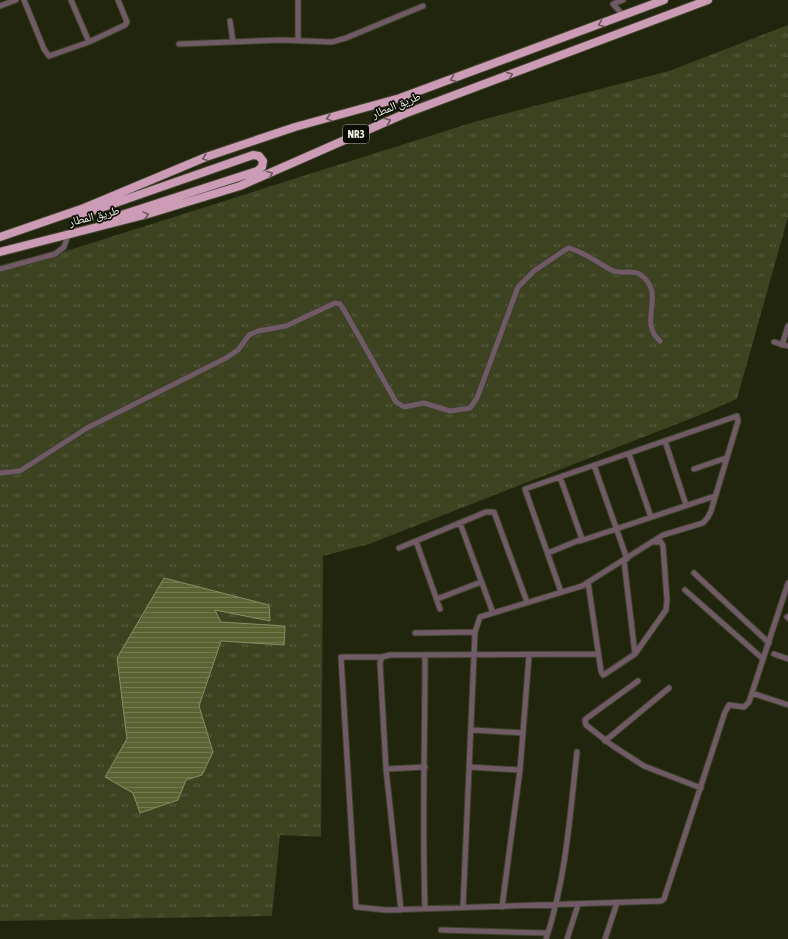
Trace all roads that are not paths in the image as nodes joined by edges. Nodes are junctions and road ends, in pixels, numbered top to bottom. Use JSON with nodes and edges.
{"nodes":[{"id":1,"x":16,"y":0,"type":"edge"},
{"id":2,"x":24,"y":0,"type":"edge"},
{"id":3,"x":71,"y":0,"type":"edge"},
{"id":4,"x":118,"y":0,"type":"edge"},
{"id":5,"x":298,"y":0,"type":"edge"},
{"id":6,"x":623,"y":0,"type":"edge"},
{"id":7,"x":664,"y":0,"type":"edge"},
{"id":8,"x":708,"y":0,"type":"edge"},
{"id":9,"x":0,"y":6,"type":"edge"},
{"id":10,"x":423,"y":6,"type":"dead end"},
{"id":11,"x":623,"y":15,"type":"junction"},
{"id":12,"x":230,"y":21,"type":"dead end"},
{"id":13,"x":298,"y":40,"type":"junction"},
{"id":14,"x":89,"y":42,"type":"junction"},
{"id":15,"x":233,"y":42,"type":"junction"},
{"id":16,"x":179,"y":44,"type":"dead end"},
{"id":17,"x":68,"y":235,"type":"junction"},
{"id":18,"x":1,"y":237,"type":"edge"},
{"id":19,"x":32,"y":243,"type":"junction"},
{"id":20,"x":0,"y":252,"type":"edge"},
{"id":21,"x":0,"y":269,"type":"edge"},
{"id":22,"x":788,"y":326,"type":"edge"},
{"id":23,"x":660,"y":341,"type":"dead end"},
{"id":24,"x":774,"y":342,"type":"dead end"},
{"id":25,"x":785,"y":346,"type":"edge"},
{"id":26,"x":664,"y":441,"type":"junction"},
{"id":27,"x":628,"y":454,"type":"junction"},
{"id":28,"x":726,"y":458,"type":"junction"},
{"id":29,"x":594,"y":465,"type":"junction"},
{"id":30,"x":694,"y":470,"type":"dead end"},
{"id":31,"x":0,"y":473,"type":"edge"},
{"id":32,"x":560,"y":477,"type":"junction"},
{"id":33,"x":715,"y":496,"type":"junction"},
{"id":34,"x":686,"y":505,"type":"junction"},
{"id":35,"x":651,"y":517,"type":"junction"},
{"id":36,"x":460,"y":523,"type":"junction"},
{"id":37,"x":617,"y":528,"type":"junction"},
{"id":38,"x":416,"y":541,"type":"junction"},
{"id":39,"x":580,"y":541,"type":"junction"},
{"id":40,"x":654,"y":542,"type":"junction"},
{"id":41,"x":398,"y":548,"type":"dead end"},
{"id":42,"x":548,"y":554,"type":"junction"},
{"id":43,"x":626,"y":560,"type":"junction"},
{"id":44,"x":694,"y":573,"type":"dead end"},
{"id":45,"x":481,"y":582,"type":"junction"},
{"id":46,"x":588,"y":582,"type":"junction"},
{"id":47,"x":788,"y":583,"type":"edge"},
{"id":48,"x":684,"y":590,"type":"dead end"},
{"id":49,"x":561,"y":592,"type":"junction"},
{"id":50,"x":436,"y":599,"type":"junction"},
{"id":51,"x":527,"y":602,"type":"junction"},
{"id":52,"x":440,"y":609,"type":"dead end"},
{"id":53,"x":493,"y":612,"type":"junction"},
{"id":54,"x":415,"y":632,"type":"dead end"},
{"id":55,"x":475,"y":632,"type":"junction"},
{"id":56,"x":769,"y":643,"type":"junction"},
{"id":57,"x":598,"y":654,"type":"junction"},
{"id":58,"x":635,"y":654,"type":"junction"},
{"id":59,"x":774,"y":654,"type":"dead end"},
{"id":60,"x":425,"y":656,"type":"junction"},
{"id":61,"x":474,"y":656,"type":"junction"},
{"id":62,"x":529,"y":656,"type":"junction"},
{"id":63,"x":382,"y":657,"type":"junction"},
{"id":64,"x":763,"y":659,"type":"junction"},
{"id":65,"x":788,"y":660,"type":"edge"},
{"id":66,"x":638,"y":681,"type":"dead end"},
{"id":67,"x":669,"y":688,"type":"dead end"},
{"id":68,"x":752,"y":693,"type":"junction"},
{"id":69,"x":788,"y":705,"type":"edge"},
{"id":70,"x":472,"y":730,"type":"junction"},
{"id":71,"x":523,"y":733,"type":"junction"},
{"id":72,"x":605,"y":741,"type":"junction"},
{"id":73,"x":577,"y":752,"type":"dead end"},
{"id":74,"x":425,"y":767,"type":"junction"},
{"id":75,"x":469,"y":767,"type":"junction"},
{"id":76,"x":386,"y":769,"type":"junction"},
{"id":77,"x":520,"y":770,"type":"junction"},
{"id":78,"x":701,"y":788,"type":"junction"},
{"id":79,"x":617,"y":903,"type":"junction"},
{"id":80,"x":578,"y":905,"type":"junction"},
{"id":81,"x":556,"y":906,"type":"junction"},
{"id":82,"x":463,"y":907,"type":"junction"},
{"id":83,"x":502,"y":907,"type":"junction"},
{"id":84,"x":425,"y":908,"type":"junction"},
{"id":85,"x":401,"y":910,"type":"junction"},
{"id":86,"x":441,"y":930,"type":"dead end"},
{"id":87,"x":548,"y":933,"type":"junction"},
{"id":88,"x":546,"y":939,"type":"edge"},
{"id":89,"x":567,"y":939,"type":"edge"},
{"id":90,"x":605,"y":939,"type":"edge"}],
"edges":[{"from":1,"to":9,"type":"street"},
{"from":2,"to":14,"type":"street"},
{"from":3,"to":14,"type":"street"},
{"from":4,"to":14,"type":"street"},
{"from":5,"to":13,"type":"street"},
{"from":6,"to":11,"type":"street"},
{"from":7,"to":11,"type":"highway","name":"طريق المطار","number":"NR3"},
{"from":17,"to":8,"type":"highway","name":"طريق المطار","number":"NR3","one_way":true},
{"from":10,"to":13,"type":"street"},
{"from":11,"to":18,"type":"highway","name":"طريق المطار","number":"NR3","one_way":true},
{"from":12,"to":15,"type":"street"},
{"from":13,"to":15,"type":"street"},
{"from":15,"to":16,"type":"street"},
{"from":17,"to":19,"type":"highway","name":"طريق المطار","number":"NR3"},
{"from":17,"to":21,"type":"street"},
{"from":18,"to":19,"type":"highway"},
{"from":19,"to":20,"type":"highway","name":"طريق المطار","number":"NR3"},
{"from":22,"to":25,"type":"street"},
{"from":23,"to":31,"type":"street"},
{"from":24,"to":25,"type":"street"},
{"from":26,"to":27,"type":"street"},
{"from":26,"to":28,"type":"street"},
{"from":26,"to":34,"type":"street"},
{"from":27,"to":29,"type":"street"},
{"from":27,"to":35,"type":"street"},
{"from":28,"to":30,"type":"street"},
{"from":28,"to":33,"type":"street"},
{"from":29,"to":32,"type":"street"},
{"from":29,"to":37,"type":"street"},
{"from":32,"to":39,"type":"street"},
{"from":32,"to":42,"type":"street"},
{"from":33,"to":34,"type":"street"},
{"from":33,"to":40,"type":"street"},
{"from":34,"to":35,"type":"street"},
{"from":35,"to":37,"type":"street"},
{"from":36,"to":38,"type":"street"},
{"from":36,"to":45,"type":"street"},
{"from":36,"to":51,"type":"street"},
{"from":37,"to":39,"type":"street"},
{"from":37,"to":43,"type":"street"},
{"from":38,"to":41,"type":"street"},
{"from":38,"to":50,"type":"street"},
{"from":39,"to":42,"type":"street"},
{"from":40,"to":43,"type":"street"},
{"from":40,"to":58,"type":"street"},
{"from":42,"to":49,"type":"street"},
{"from":43,"to":46,"type":"street"},
{"from":43,"to":58,"type":"street"},
{"from":44,"to":56,"type":"street"},
{"from":45,"to":50,"type":"street"},
{"from":45,"to":53,"type":"street"},
{"from":46,"to":49,"type":"street"},
{"from":46,"to":57,"type":"street"},
{"from":47,"to":56,"type":"street"},
{"from":48,"to":64,"type":"street"},
{"from":49,"to":51,"type":"street"},
{"from":50,"to":52,"type":"street"},
{"from":51,"to":53,"type":"street"},
{"from":53,"to":55,"type":"street"},
{"from":54,"to":55,"type":"street"},
{"from":55,"to":61,"type":"street"},
{"from":56,"to":64,"type":"street"},
{"from":57,"to":58,"type":"street"},
{"from":57,"to":62,"type":"street"},
{"from":59,"to":65,"type":"street"},
{"from":60,"to":61,"type":"street"},
{"from":60,"to":63,"type":"street"},
{"from":60,"to":74,"type":"street"},
{"from":61,"to":62,"type":"street"},
{"from":61,"to":70,"type":"street"},
{"from":62,"to":71,"type":"street"},
{"from":63,"to":76,"type":"street"},
{"from":63,"to":85,"type":"street"},
{"from":64,"to":68,"type":"street"},
{"from":66,"to":72,"type":"street"},
{"from":67,"to":72,"type":"street"},
{"from":68,"to":69,"type":"street"},
{"from":68,"to":78,"type":"street"},
{"from":70,"to":71,"type":"street"},
{"from":70,"to":75,"type":"street"},
{"from":71,"to":77,"type":"street"},
{"from":72,"to":78,"type":"street"},
{"from":73,"to":81,"type":"street"},
{"from":74,"to":76,"type":"street"},
{"from":74,"to":84,"type":"street"},
{"from":75,"to":77,"type":"street"},
{"from":75,"to":82,"type":"street"},
{"from":76,"to":85,"type":"street"},
{"from":77,"to":83,"type":"street"},
{"from":78,"to":79,"type":"street"},
{"from":79,"to":80,"type":"street"},
{"from":79,"to":90,"type":"street"},
{"from":80,"to":81,"type":"street"},
{"from":80,"to":89,"type":"street"},
{"from":81,"to":83,"type":"street"},
{"from":81,"to":87,"type":"street"},
{"from":82,"to":83,"type":"street"},
{"from":82,"to":84,"type":"street"},
{"from":84,"to":85,"type":"street"},
{"from":86,"to":87,"type":"street"},
{"from":87,"to":88,"type":"street"}]}
